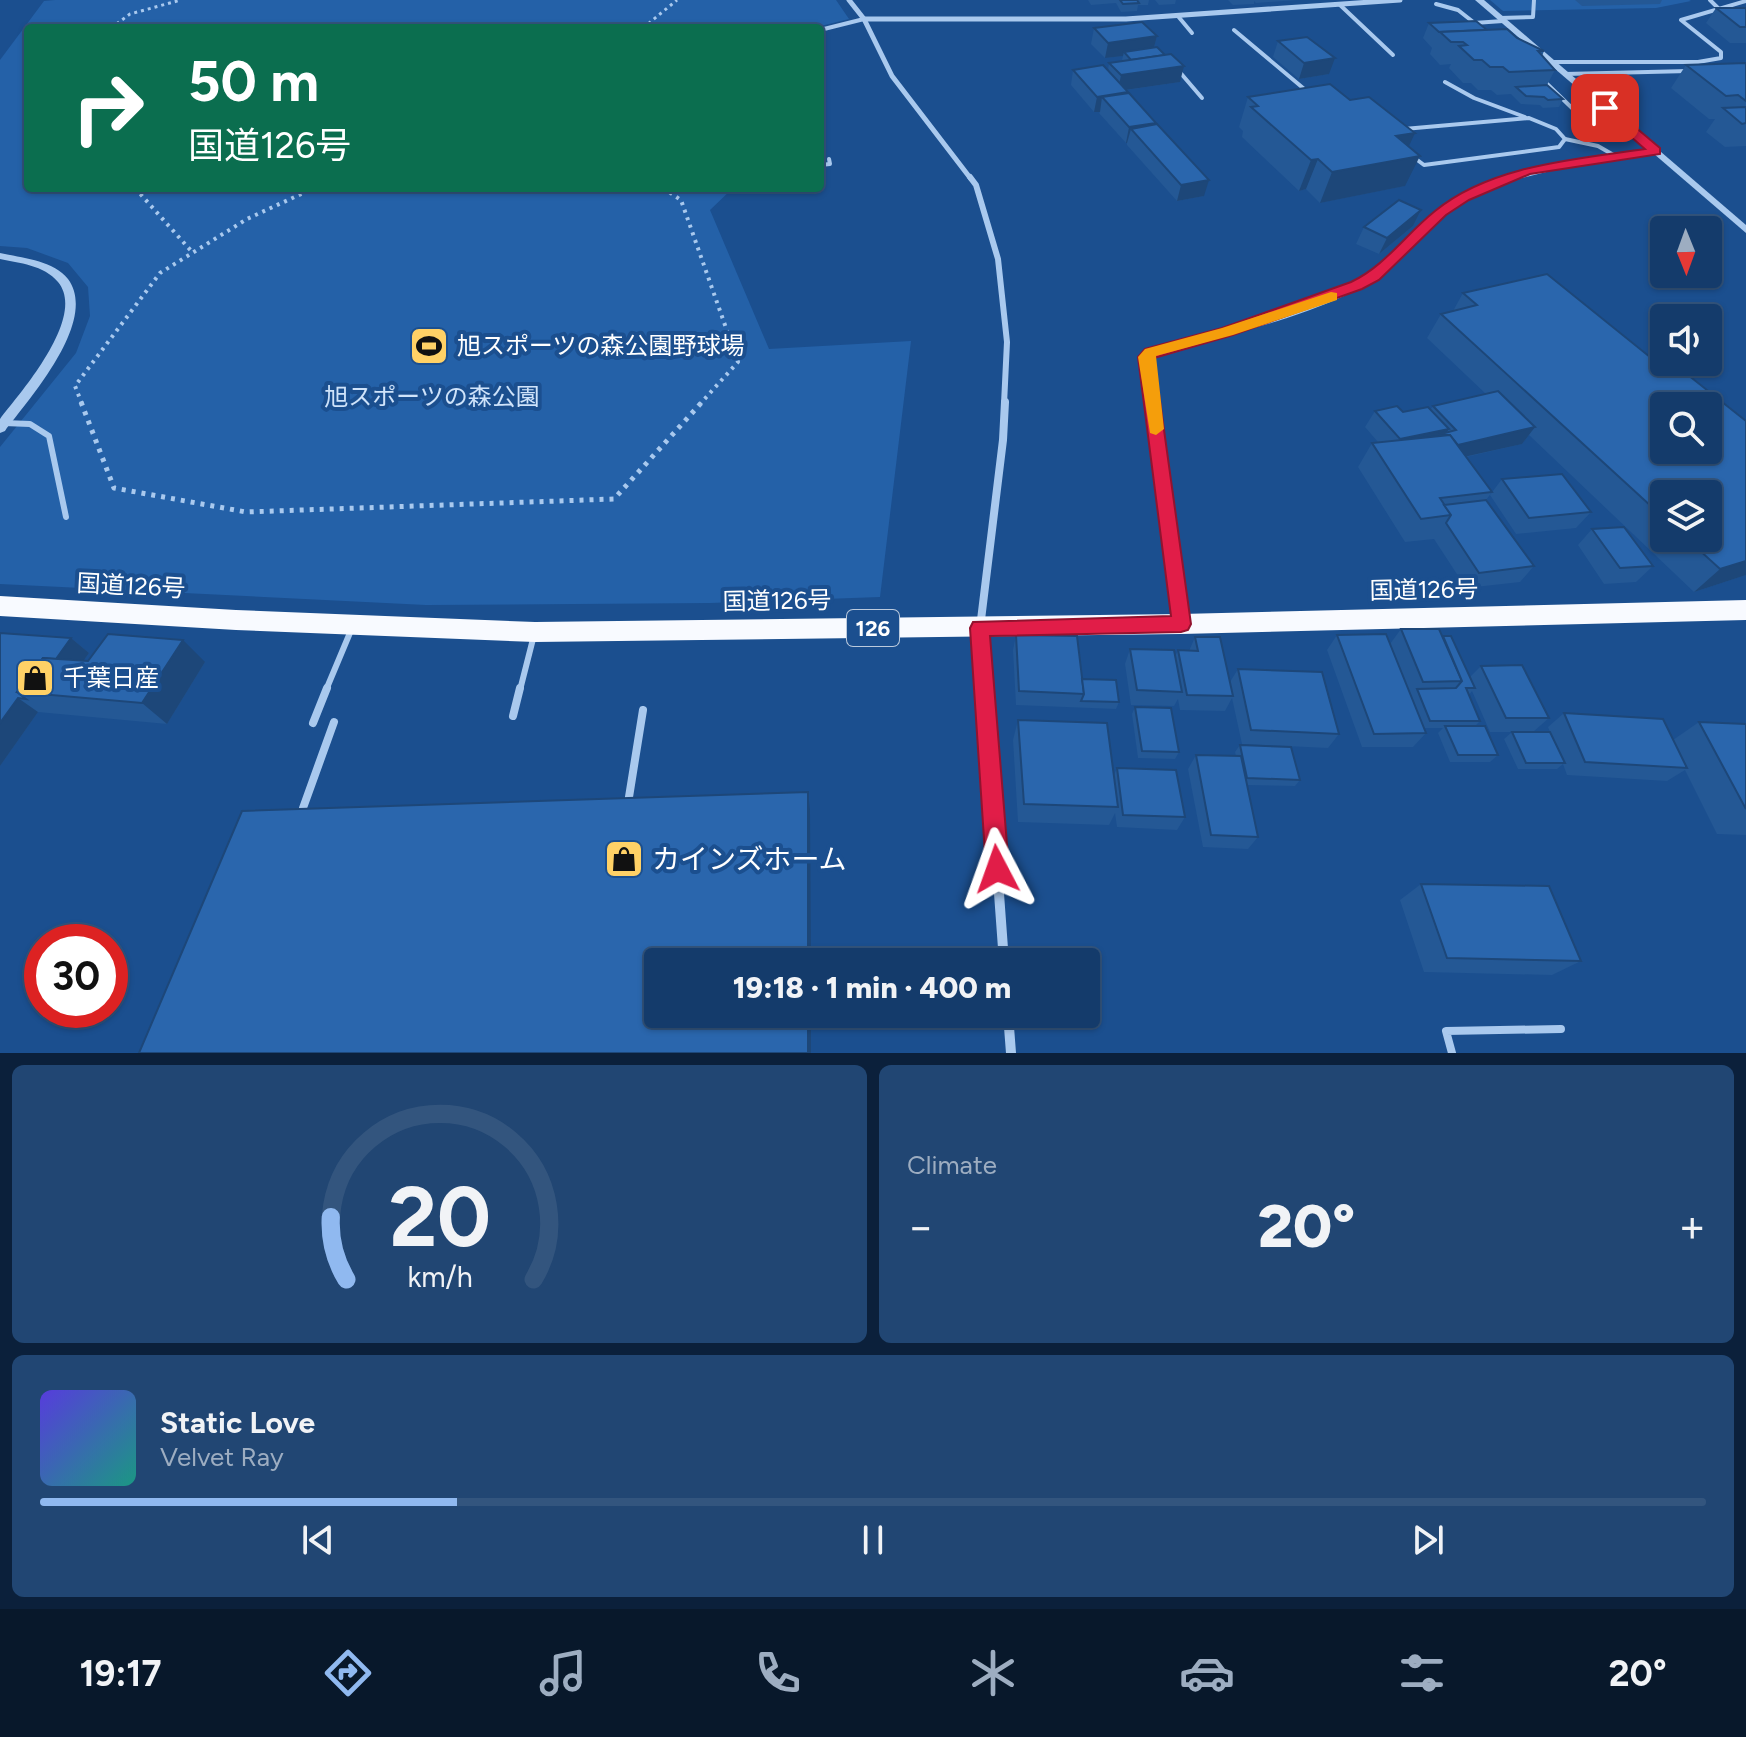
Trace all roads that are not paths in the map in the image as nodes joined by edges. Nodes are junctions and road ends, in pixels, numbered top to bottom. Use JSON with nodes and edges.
{"nodes":[{"id":1,"x":849,"y":0,"type":"edge"},
{"id":2,"x":1400,"y":0,"type":"edge"},
{"id":3,"x":1479,"y":0,"type":"edge"},
{"id":4,"x":1534,"y":0,"type":"edge"},
{"id":5,"x":1710,"y":0,"type":"edge"},
{"id":6,"x":1746,"y":1,"type":"edge"},
{"id":7,"x":1339,"y":4,"type":"junction"},
{"id":8,"x":1436,"y":4,"type":"dead end"},
{"id":9,"x":1719,"y":9,"type":"junction"},
{"id":10,"x":1177,"y":15,"type":"junction"},
{"id":11,"x":864,"y":19,"type":"junction"},
{"id":12,"x":1502,"y":20,"type":"junction"},
{"id":13,"x":1475,"y":23,"type":"junction"},
{"id":14,"x":1463,"y":24,"type":"edge"},
{"id":15,"x":824,"y":29,"type":"edge"},
{"id":16,"x":1234,"y":30,"type":"dead end"},
{"id":17,"x":1192,"y":33,"type":"dead end"},
{"id":18,"x":1487,"y":33,"type":"edge"},
{"id":19,"x":1393,"y":55,"type":"dead end"},
{"id":20,"x":1551,"y":62,"type":"junction"},
{"id":21,"x":1171,"y":63,"type":"edge"},
{"id":22,"x":1701,"y":71,"type":"edge"},
{"id":23,"x":1536,"y":74,"type":"edge"},
{"id":24,"x":1565,"y":74,"type":"junction"},
{"id":25,"x":1445,"y":82,"type":"dead end"},
{"id":26,"x":1202,"y":98,"type":"dead end"},
{"id":27,"x":1320,"y":102,"type":"edge"},
{"id":28,"x":1529,"y":118,"type":"junction"},
{"id":29,"x":1625,"y":124,"type":"junction"},
{"id":30,"x":1395,"y":129,"type":"edge"},
{"id":31,"x":1565,"y":139,"type":"junction"},
{"id":32,"x":1402,"y":148,"type":"edge"},
{"id":33,"x":1655,"y":151,"type":"junction"},
{"id":34,"x":1617,"y":157,"type":"junction"},
{"id":35,"x":829,"y":159,"type":"dead end"},
{"id":36,"x":824,"y":165,"type":"edge"},
{"id":37,"x":1746,"y":230,"type":"edge"},
{"id":38,"x":0,"y":256,"type":"edge"},
{"id":39,"x":2,"y":426,"type":"edge"},
{"id":40,"x":66,"y":517,"type":"dead end"},
{"id":41,"x":0,"y":606,"type":"edge"},
{"id":42,"x":1746,"y":610,"type":"edge"},
{"id":43,"x":353,"y":624,"type":"junction"},
{"id":44,"x":1181,"y":624,"type":"junction"},
{"id":45,"x":980,"y":628,"type":"junction"},
{"id":46,"x":535,"y":632,"type":"junction"},
{"id":47,"x":643,"y":710,"type":"dead end"},
{"id":48,"x":513,"y":716,"type":"dead end"},
{"id":49,"x":334,"y":722,"type":"dead end"},
{"id":50,"x":313,"y":723,"type":"dead end"},
{"id":51,"x":629,"y":797,"type":"edge"},
{"id":52,"x":303,"y":808,"type":"edge"},
{"id":53,"x":1003,"y":948,"type":"edge"},
{"id":54,"x":1009,"y":1028,"type":"edge"},
{"id":55,"x":1561,"y":1029,"type":"dead end"},
{"id":56,"x":1011,"y":1053,"type":"edge"},
{"id":57,"x":1452,"y":1053,"type":"edge"}],
"edges":[{"from":1,"to":11,"type":"street"},
{"from":2,"to":7,"type":"street"},
{"from":3,"to":12,"type":"street"},
{"from":4,"to":12,"type":"lane"},
{"from":5,"to":9,"type":"lane"},
{"from":6,"to":9,"type":"lane"},
{"from":7,"to":10,"type":"street"},
{"from":7,"to":19,"type":"lane"},
{"from":8,"to":13,"type":"lane"},
{"from":9,"to":20,"type":"lane"},
{"from":10,"to":11,"type":"street"},
{"from":10,"to":17,"type":"lane"},
{"from":11,"to":15,"type":"lane"},
{"from":11,"to":45,"type":"street"},
{"from":12,"to":13,"type":"lane"},
{"from":12,"to":20,"type":"street"},
{"from":13,"to":14,"type":"lane"},
{"from":13,"to":18,"type":"lane"},
{"from":16,"to":27,"type":"lane"},
{"from":20,"to":24,"type":"street"},
{"from":21,"to":26,"type":"lane"},
{"from":22,"to":24,"type":"lane"},
{"from":23,"to":29,"type":"lane"},
{"from":24,"to":29,"type":"street"},
{"from":25,"to":28,"type":"lane"},
{"from":28,"to":30,"type":"lane"},
{"from":28,"to":31,"type":"lane"},
{"from":29,"to":33,"type":"street"},
{"from":31,"to":32,"type":"lane"},
{"from":31,"to":34,"type":"lane"},
{"from":33,"to":34,"type":"street"},
{"from":33,"to":37,"type":"street"},
{"from":34,"to":44,"type":"street"},
{"from":35,"to":36,"type":"lane"},
{"from":38,"to":39,"type":"street"},
{"from":39,"to":40,"type":"lane"},
{"from":41,"to":43,"type":"highway","name":"国道126号","number":"126"},
{"from":42,"to":44,"type":"highway","name":"国道126号","number":"126"},
{"from":43,"to":46,"type":"highway","name":"国道126号","number":"126"},
{"from":43,"to":50,"type":"lane"},
{"from":44,"to":45,"type":"highway","name":"国道126号","number":"126"},
{"from":45,"to":46,"type":"highway","name":"国道126号","number":"126"},
{"from":45,"to":53,"type":"street"},
{"from":46,"to":48,"type":"lane"},
{"from":47,"to":51,"type":"lane"},
{"from":49,"to":52,"type":"lane"},
{"from":54,"to":56,"type":"street"},
{"from":55,"to":57,"type":"lane"}]}
